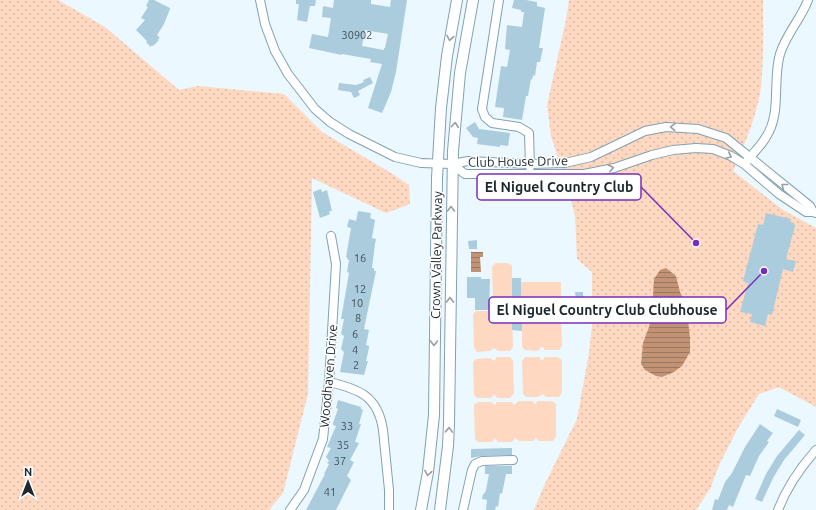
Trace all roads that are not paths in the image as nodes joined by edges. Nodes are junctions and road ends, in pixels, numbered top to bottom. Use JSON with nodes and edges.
{"nodes":[{"id":1,"x":260,"y":0,"type":"edge"},
{"id":2,"x":457,"y":0,"type":"edge"},
{"id":3,"x":473,"y":0,"type":"edge"},
{"id":4,"x":499,"y":0,"type":"edge"},
{"id":5,"x":808,"y":0,"type":"edge"},
{"id":6,"x":750,"y":157,"type":"junction"},
{"id":7,"x":438,"y":164,"type":"junction"},
{"id":8,"x":452,"y":164,"type":"junction"},
{"id":9,"x":530,"y":164,"type":"junction"},
{"id":10,"x":744,"y":164,"type":"junction"},
{"id":11,"x":530,"y":175,"type":"junction"},
{"id":12,"x":814,"y":212,"type":"edge"},
{"id":13,"x":331,"y":236,"type":"dead end"},
{"id":14,"x":329,"y":382,"type":"junction"},
{"id":15,"x":816,"y":450,"type":"edge"},
{"id":16,"x":513,"y":460,"type":"dead end"},
{"id":17,"x":290,"y":510,"type":"edge"},
{"id":18,"x":389,"y":510,"type":"edge"},
{"id":19,"x":421,"y":510,"type":"edge"},
{"id":20,"x":440,"y":510,"type":"edge"},
{"id":21,"x":463,"y":510,"type":"edge"},
{"id":22,"x":778,"y":510,"type":"edge"}],
"edges":[{"from":1,"to":7,"type":"street","name":"Club House Drive"},
{"from":2,"to":7,"type":"main road","name":"Crown Valley Parkway","one_way":true},
{"from":8,"to":3,"type":"main road","name":"Crown Valley Parkway","one_way":true},
{"from":4,"to":9,"type":"street"},
{"from":5,"to":6,"type":"street"},
{"from":6,"to":9,"type":"street","name":"Club House Drive","one_way":true},
{"from":6,"to":10,"type":"street"},
{"from":12,"to":6,"type":"street","name":"Club House Drive","one_way":true},
{"from":7,"to":8,"type":"street","name":"Club House Drive"},
{"from":7,"to":19,"type":"main road","name":"Crown Valley Parkway","one_way":true},
{"from":8,"to":9,"type":"street","name":"Club House Drive"},
{"from":8,"to":11,"type":"street","name":"Club House Drive"},
{"from":20,"to":8,"type":"main road","name":"Crown Valley Parkway","one_way":true},
{"from":9,"to":11,"type":"street"},
{"from":11,"to":10,"type":"street","name":"Club House Drive","one_way":true},
{"from":10,"to":12,"type":"street","name":"Club House Drive"},
{"from":13,"to":14,"type":"street","name":"Woodhaven Drive"},
{"from":14,"to":17,"type":"street","name":"Woodhaven Drive"},
{"from":14,"to":18,"type":"street"},
{"from":15,"to":22,"type":"street"},
{"from":16,"to":21,"type":"street"}]}
